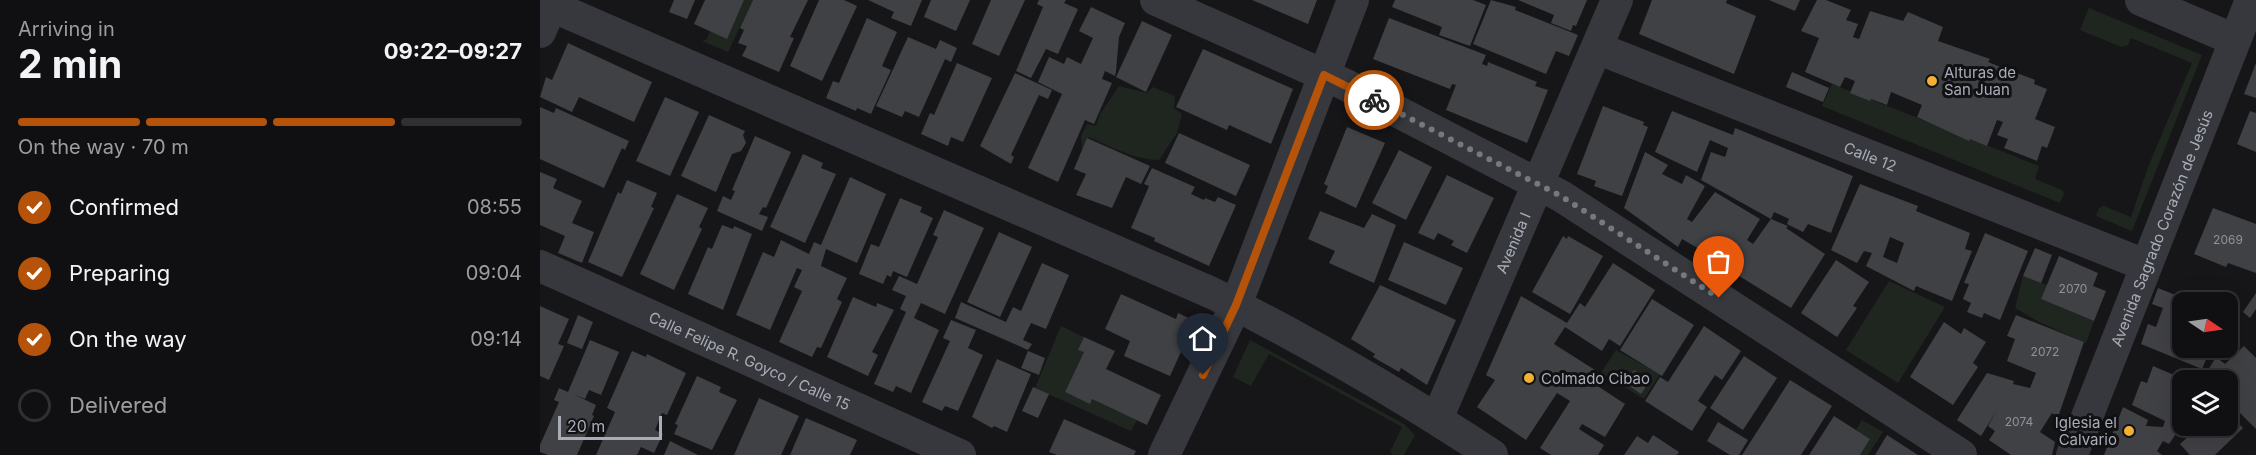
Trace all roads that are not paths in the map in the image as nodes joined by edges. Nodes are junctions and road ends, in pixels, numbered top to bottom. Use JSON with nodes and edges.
{"nodes":[{"id":1,"x":1156,"y":0,"type":"edge"},
{"id":2,"x":1353,"y":0,"type":"edge"},
{"id":3,"x":1617,"y":0,"type":"edge"},
{"id":4,"x":2140,"y":0,"type":"edge"},
{"id":5,"x":2251,"y":0,"type":"edge"},
{"id":6,"x":546,"y":10,"type":"edge"},
{"id":7,"x":2235,"y":40,"type":"junction"},
{"id":8,"x":1597,"y":48,"type":"junction"},
{"id":9,"x":1324,"y":75,"type":"junction"},
{"id":10,"x":1538,"y":183,"type":"junction"},
{"id":11,"x":2145,"y":265,"type":"junction"},
{"id":12,"x":540,"y":267,"type":"edge"},
{"id":13,"x":1236,"y":305,"type":"junction"},
{"id":14,"x":1437,"y":419,"type":"junction"},
{"id":15,"x":960,"y":455,"type":"edge"},
{"id":16,"x":1164,"y":455,"type":"edge"},
{"id":17,"x":1492,"y":455,"type":"edge"},
{"id":18,"x":1961,"y":455,"type":"edge"},
{"id":19,"x":2072,"y":455,"type":"edge"}],
"edges":[{"from":1,"to":9,"type":"street"},
{"from":2,"to":9,"type":"street"},
{"from":3,"to":8,"type":"street","name":"Avenida I"},
{"from":4,"to":7,"type":"street"},
{"from":5,"to":7,"type":"street","name":"Avenida Sagrado Corazón de Jesús"},
{"from":6,"to":13,"type":"street"},
{"from":7,"to":11,"type":"street","name":"Avenida Sagrado Corazón de Jesús"},
{"from":8,"to":10,"type":"street","name":"Avenida I"},
{"from":8,"to":11,"type":"street","name":"Calle 12"},
{"from":9,"to":10,"type":"street"},
{"from":9,"to":13,"type":"street"},
{"from":10,"to":14,"type":"street","name":"Avenida I"},
{"from":10,"to":18,"type":"street"},
{"from":11,"to":19,"type":"street","name":"Avenida Sagrado Corazón de Jesús"},
{"from":12,"to":15,"type":"street","name":"Calle Felipe R. Goyco / Calle 15"},
{"from":13,"to":14,"type":"street"},
{"from":13,"to":16,"type":"street"},
{"from":14,"to":17,"type":"street"}]}
